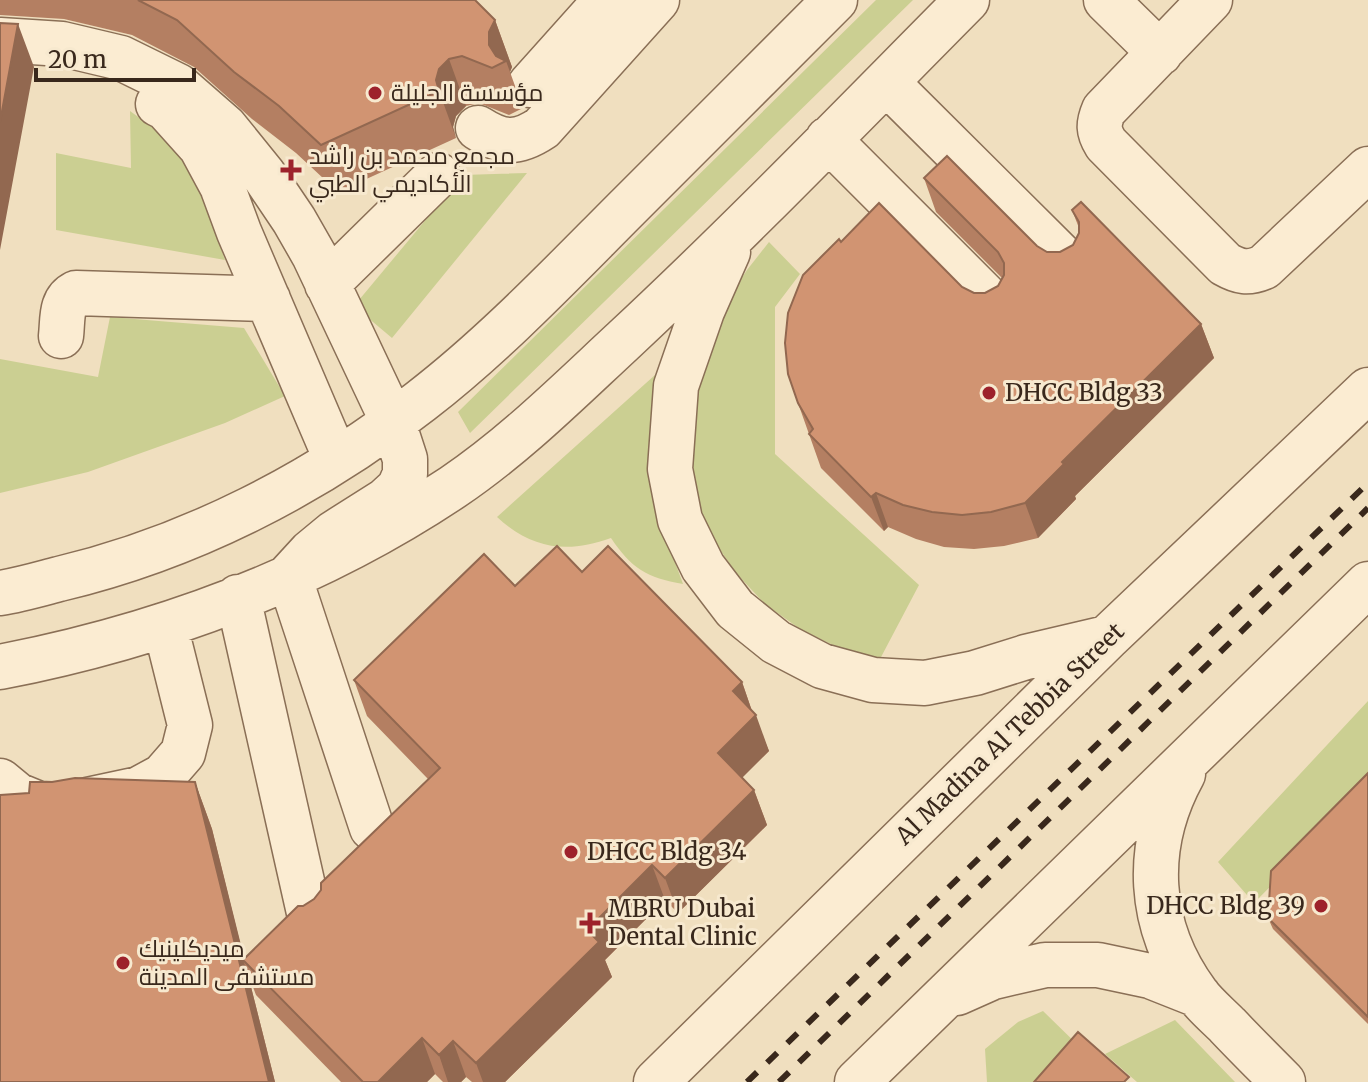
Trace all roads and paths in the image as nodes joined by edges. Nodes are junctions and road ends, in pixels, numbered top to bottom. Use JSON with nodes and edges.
{"nodes":[{"id":1,"x":606,"y":0,"type":"edge"},
{"id":2,"x":657,"y":0,"type":"edge"},
{"id":3,"x":835,"y":0,"type":"edge"},
{"id":4,"x":967,"y":0,"type":"edge"},
{"id":5,"x":1106,"y":0,"type":"edge"},
{"id":6,"x":1197,"y":5,"type":"edge"},
{"id":7,"x":0,"y":40,"type":"edge"},
{"id":8,"x":1160,"y":53,"type":"junction"},
{"id":9,"x":0,"y":60,"type":"edge"},
{"id":10,"x":894,"y":73,"type":"junction"},
{"id":11,"x":530,"y":85,"type":"dead end"},
{"id":12,"x":478,"y":128,"type":"dead end"},
{"id":13,"x":828,"y":139,"type":"junction"},
{"id":14,"x":1368,"y":169,"type":"edge"},
{"id":15,"x":438,"y":175,"type":"dead end"},
{"id":16,"x":737,"y":231,"type":"junction"},
{"id":17,"x":1074,"y":254,"type":"edge"},
{"id":18,"x":327,"y":284,"type":"junction"},
{"id":19,"x":268,"y":299,"type":"junction"},
{"id":20,"x":992,"y":303,"type":"edge"},
{"id":21,"x":61,"y":336,"type":"dead end"},
{"id":22,"x":1368,"y":390,"type":"edge"},
{"id":23,"x":393,"y":422,"type":"junction"},
{"id":24,"x":336,"y":459,"type":"junction"},
{"id":25,"x":289,"y":576,"type":"junction"},
{"id":26,"x":1368,"y":584,"type":"edge"},
{"id":27,"x":0,"y":593,"type":"edge"},
{"id":28,"x":238,"y":597,"type":"junction"},
{"id":29,"x":165,"y":625,"type":"junction"},
{"id":30,"x":1107,"y":638,"type":"junction"},
{"id":31,"x":0,"y":667,"type":"edge"},
{"id":32,"x":1194,"y":752,"type":"junction"},
{"id":33,"x":0,"y":781,"type":"edge"},
{"id":34,"x":372,"y":828,"type":"dead end"},
{"id":35,"x":310,"y":917,"type":"edge"},
{"id":36,"x":1198,"y":995,"type":"junction"},
{"id":37,"x":944,"y":998,"type":"junction"},
{"id":38,"x":656,"y":1082,"type":"edge"},
{"id":39,"x":857,"y":1082,"type":"edge"},
{"id":40,"x":1283,"y":1082,"type":"edge"}],
"edges":[{"from":1,"to":11,"type":"street"},
{"from":2,"to":12,"type":"street"},
{"from":3,"to":23,"type":"street"},
{"from":4,"to":10,"type":"street"},
{"from":5,"to":8,"type":"street"},
{"from":6,"to":8,"type":"street"},
{"from":7,"to":18,"type":"street"},
{"from":8,"to":14,"type":"street"},
{"from":9,"to":19,"type":"street"},
{"from":10,"to":13,"type":"street"},
{"from":10,"to":17,"type":"street"},
{"from":13,"to":16,"type":"street"},
{"from":13,"to":20,"type":"street"},
{"from":15,"to":18,"type":"street"},
{"from":16,"to":25,"type":"street"},
{"from":16,"to":30,"type":"street"},
{"from":18,"to":23,"type":"street"},
{"from":19,"to":21,"type":"street"},
{"from":19,"to":24,"type":"street"},
{"from":22,"to":30,"type":"street","name":"Al Madina Al Tebbia Street"},
{"from":23,"to":24,"type":"street"},
{"from":23,"to":25,"type":"street"},
{"from":24,"to":27,"type":"street"},
{"from":25,"to":28,"type":"street"},
{"from":25,"to":34,"type":"street"},
{"from":26,"to":32,"type":"street"},
{"from":28,"to":29,"type":"street"},
{"from":28,"to":35,"type":"street"},
{"from":29,"to":31,"type":"street"},
{"from":29,"to":33,"type":"street"},
{"from":30,"to":38,"type":"street","name":"Al Madina Al Tebbia Street"},
{"from":32,"to":36,"type":"street"},
{"from":32,"to":37,"type":"street"},
{"from":36,"to":37,"type":"street"},
{"from":36,"to":40,"type":"street"},
{"from":37,"to":39,"type":"street"}]}
